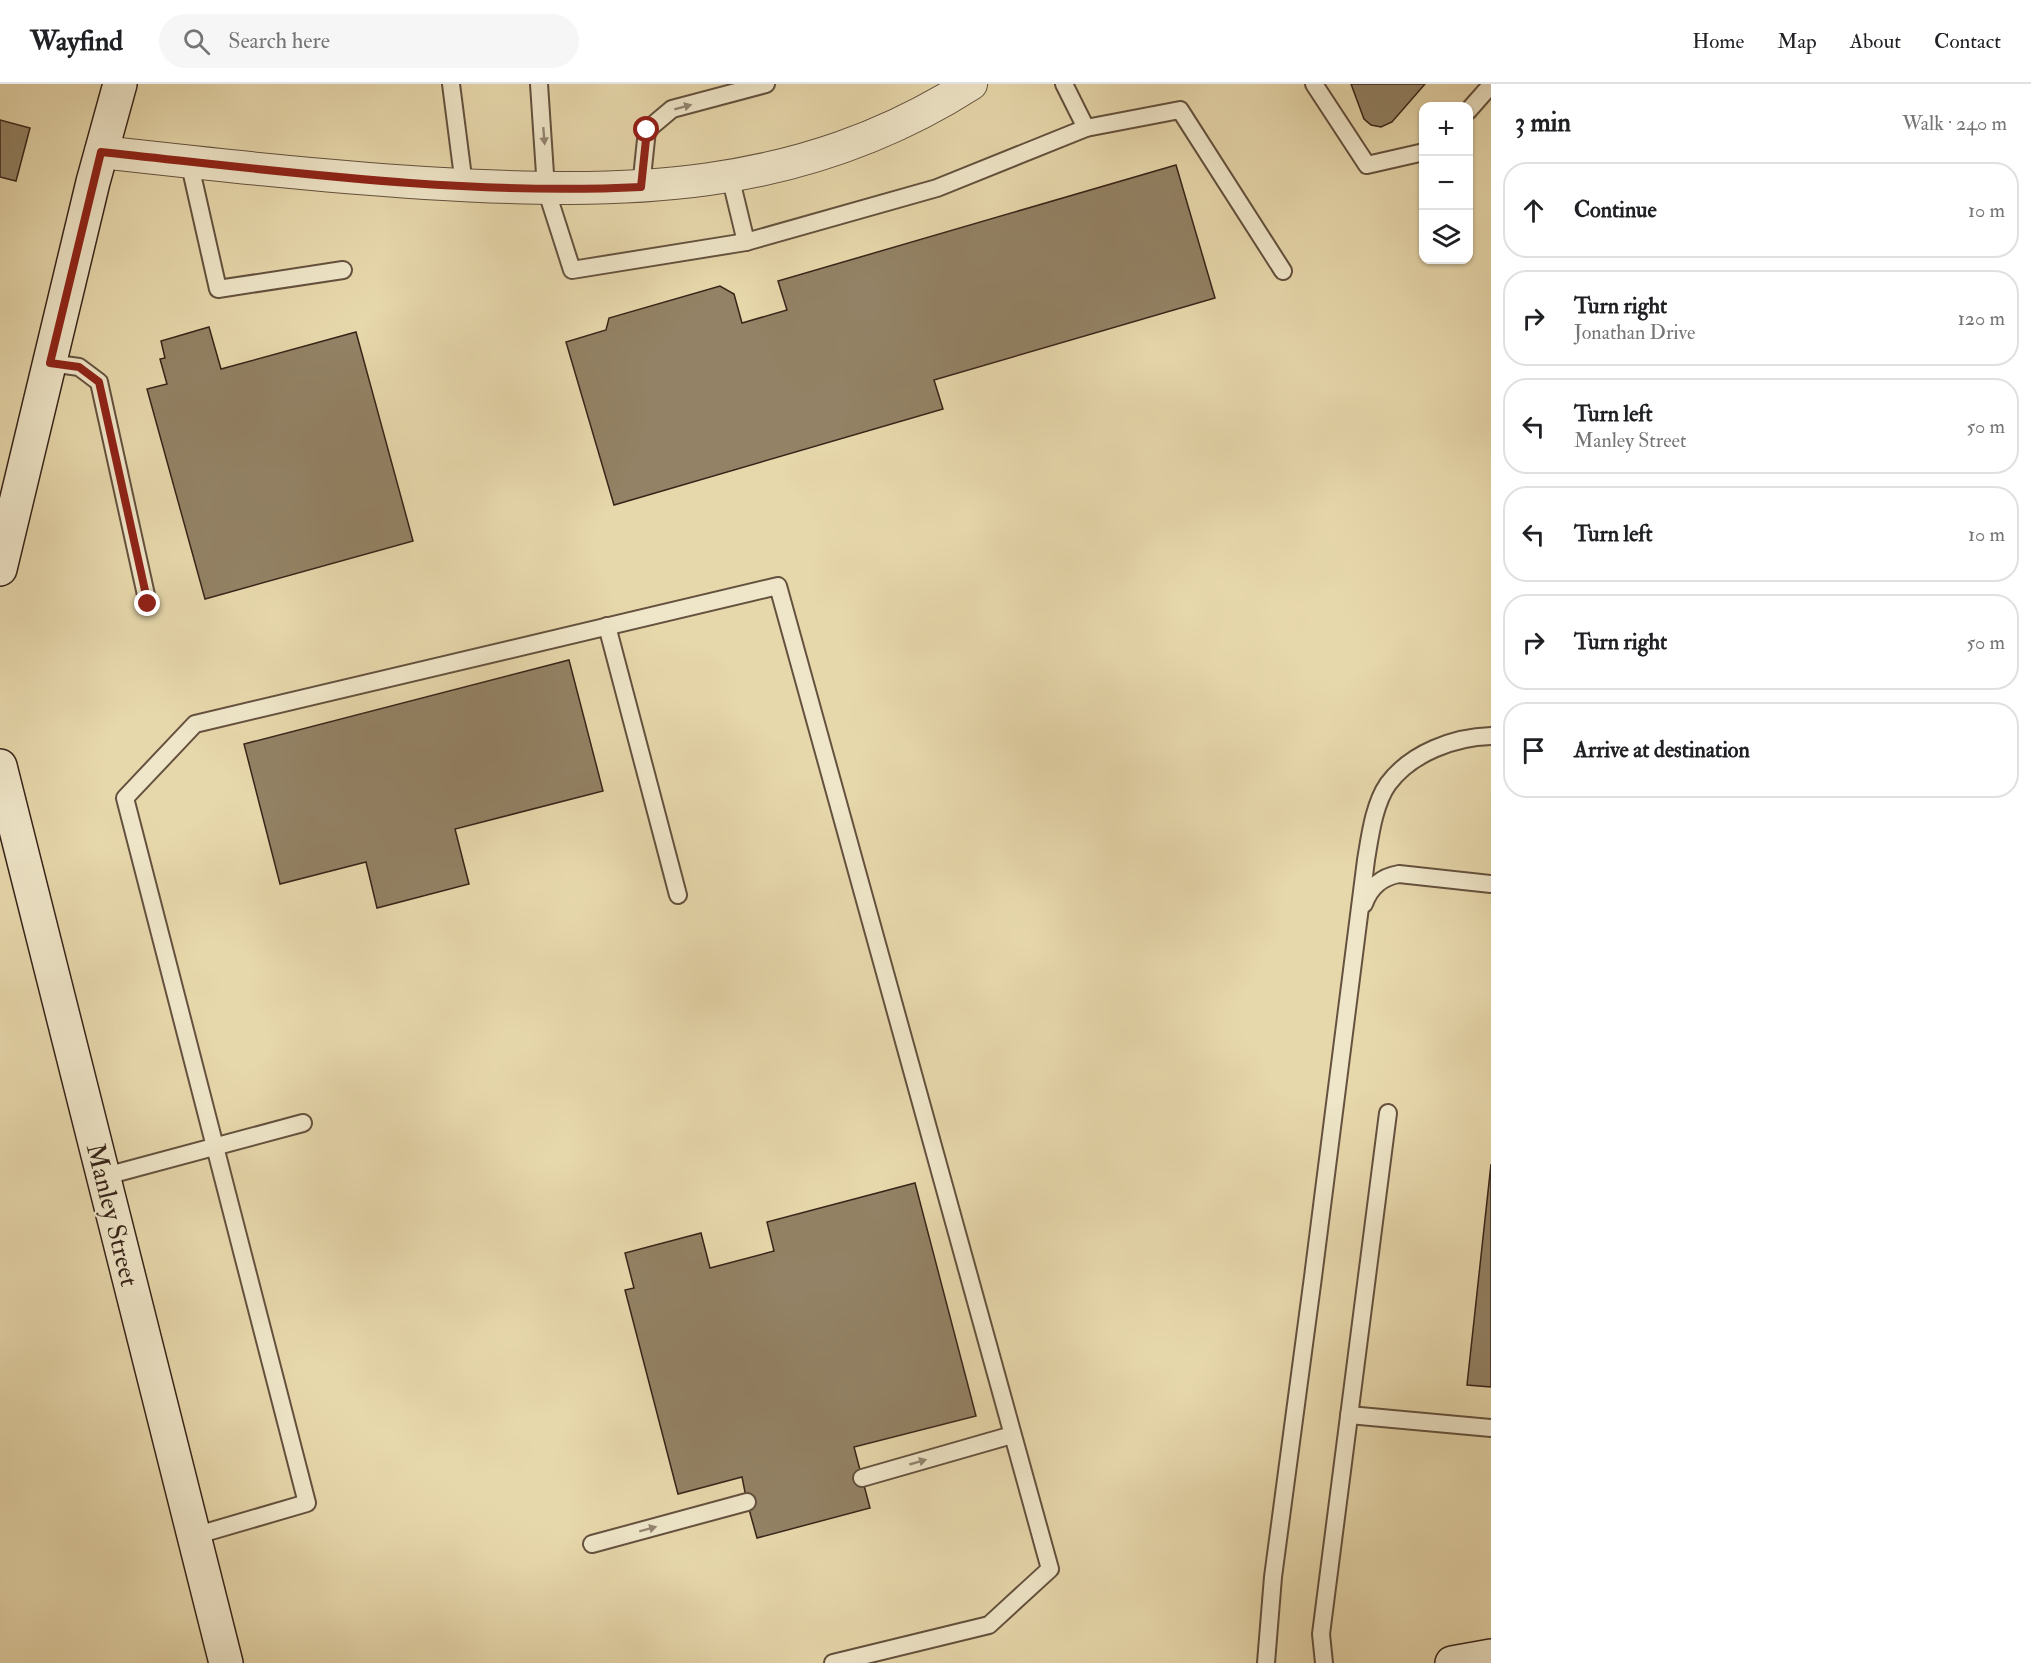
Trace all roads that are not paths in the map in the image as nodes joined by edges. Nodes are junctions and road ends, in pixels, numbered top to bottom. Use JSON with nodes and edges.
{"nodes":[{"id":1,"x":120,"y":84,"type":"edge"},
{"id":2,"x":451,"y":84,"type":"edge"},
{"id":3,"x":539,"y":84,"type":"edge"},
{"id":4,"x":766,"y":84,"type":"edge"},
{"id":5,"x":971,"y":84,"type":"edge"},
{"id":6,"x":1064,"y":84,"type":"edge"},
{"id":7,"x":1314,"y":84,"type":"edge"},
{"id":8,"x":1491,"y":85,"type":"edge"},
{"id":9,"x":1473,"y":105,"type":"edge"},
{"id":10,"x":1086,"y":128,"type":"junction"},
{"id":11,"x":101,"y":152,"type":"junction"},
{"id":12,"x":1419,"y":153,"type":"edge"},
{"id":13,"x":189,"y":161,"type":"junction"},
{"id":14,"x":730,"y":176,"type":"junction"},
{"id":15,"x":464,"y":185,"type":"junction"},
{"id":16,"x":641,"y":187,"type":"junction"},
{"id":17,"x":546,"y":189,"type":"junction"},
{"id":18,"x":746,"y":242,"type":"junction"},
{"id":19,"x":343,"y":270,"type":"dead end"},
{"id":20,"x":1283,"y":271,"type":"dead end"},
{"id":21,"x":50,"y":363,"type":"junction"},
{"id":22,"x":0,"y":569,"type":"edge"},
{"id":23,"x":148,"y":604,"type":"dead end"},
{"id":24,"x":607,"y":626,"type":"junction"},
{"id":25,"x":1491,"y":736,"type":"edge"},
{"id":26,"x":0,"y":766,"type":"edge"},
{"id":27,"x":1491,"y":884,"type":"edge"},
{"id":28,"x":678,"y":895,"type":"dead end"},
{"id":29,"x":1359,"y":919,"type":"junction"},
{"id":30,"x":1388,"y":1113,"type":"dead end"},
{"id":31,"x":303,"y":1123,"type":"dead end"},
{"id":32,"x":215,"y":1146,"type":"junction"},
{"id":33,"x":102,"y":1177,"type":"junction"},
{"id":34,"x":1349,"y":1415,"type":"junction"},
{"id":35,"x":1491,"y":1428,"type":"edge"},
{"id":36,"x":1012,"y":1435,"type":"junction"},
{"id":37,"x":862,"y":1478,"type":"dead end"},
{"id":38,"x":747,"y":1502,"type":"dead end"},
{"id":39,"x":194,"y":1536,"type":"junction"},
{"id":40,"x":592,"y":1544,"type":"dead end"},
{"id":41,"x":1491,"y":1656,"type":"edge"},
{"id":42,"x":226,"y":1663,"type":"edge"},
{"id":43,"x":832,"y":1663,"type":"edge"},
{"id":44,"x":1266,"y":1663,"type":"edge"},
{"id":45,"x":1324,"y":1663,"type":"edge"},
{"id":46,"x":1452,"y":1663,"type":"edge"}],
"edges":[{"from":1,"to":11,"type":"main road"},
{"from":2,"to":15,"type":"lane"},
{"from":3,"to":17,"type":"lane","one_way":true},
{"from":16,"to":4,"type":"lane","one_way":true},
{"from":5,"to":14,"type":"street"},
{"from":6,"to":10,"type":"lane"},
{"from":7,"to":12,"type":"lane"},
{"from":8,"to":9,"type":"lane"},
{"from":10,"to":18,"type":"lane"},
{"from":10,"to":20,"type":"lane"},
{"from":11,"to":13,"type":"street"},
{"from":11,"to":21,"type":"main road"},
{"from":13,"to":15,"type":"street"},
{"from":13,"to":19,"type":"lane"},
{"from":14,"to":16,"type":"street"},
{"from":14,"to":18,"type":"lane"},
{"from":15,"to":17,"type":"street"},
{"from":16,"to":17,"type":"street"},
{"from":17,"to":18,"type":"lane"},
{"from":21,"to":22,"type":"main road"},
{"from":21,"to":23,"type":"lane"},
{"from":24,"to":28,"type":"lane"},
{"from":24,"to":32,"type":"lane"},
{"from":24,"to":36,"type":"lane"},
{"from":25,"to":29,"type":"lane"},
{"from":26,"to":33,"type":"main road","name":"Manley Street"},
{"from":27,"to":29,"type":"lane"},
{"from":29,"to":44,"type":"lane"},
{"from":30,"to":34,"type":"lane"},
{"from":31,"to":32,"type":"lane"},
{"from":32,"to":33,"type":"lane"},
{"from":32,"to":39,"type":"lane"},
{"from":33,"to":39,"type":"main road","name":"Manley Street"},
{"from":34,"to":35,"type":"lane"},
{"from":34,"to":45,"type":"lane"},
{"from":37,"to":36,"type":"lane","one_way":true},
{"from":36,"to":43,"type":"lane"},
{"from":40,"to":38,"type":"lane","one_way":true},
{"from":39,"to":42,"type":"main road","name":"Manley Street"},
{"from":41,"to":46,"type":"main road"}]}
